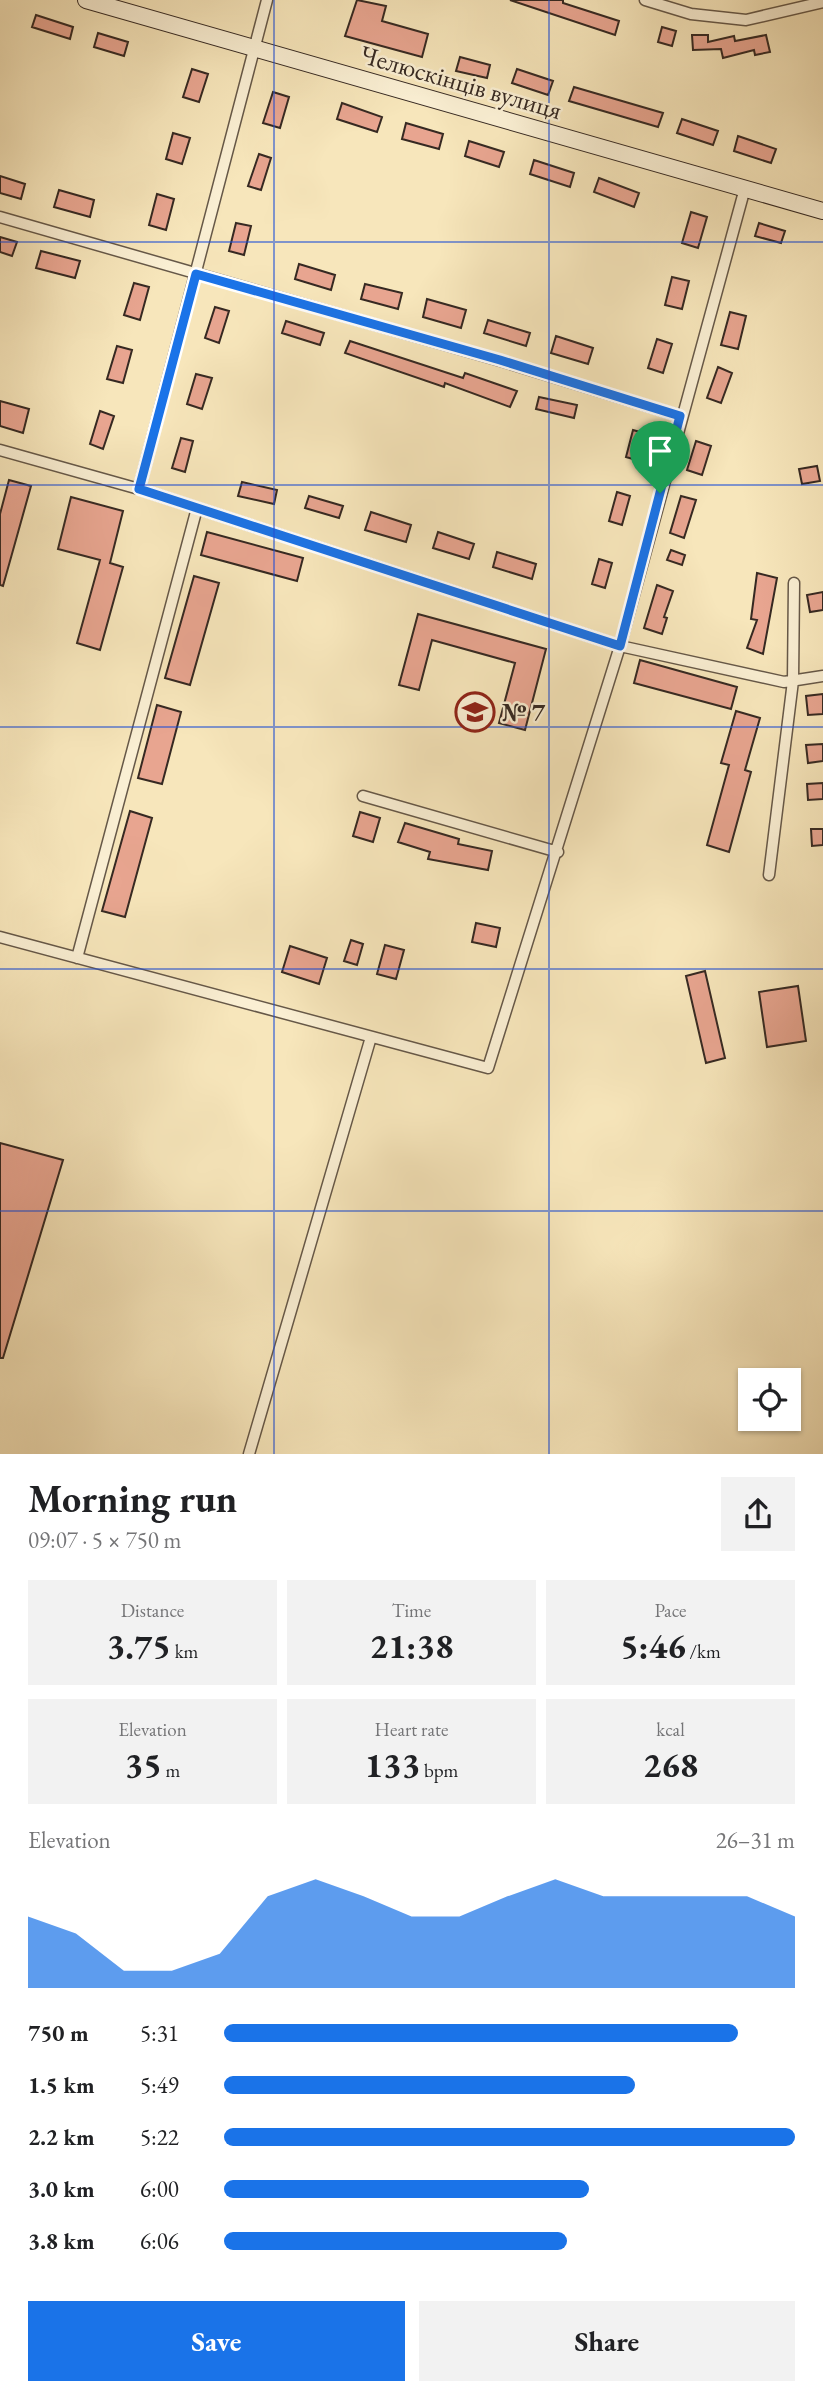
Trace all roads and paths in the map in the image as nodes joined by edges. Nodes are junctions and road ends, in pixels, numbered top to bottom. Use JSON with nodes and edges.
{"nodes":[{"id":1,"x":86,"y":0,"type":"edge"},
{"id":2,"x":267,"y":0,"type":"edge"},
{"id":3,"x":645,"y":0,"type":"edge"},
{"id":4,"x":823,"y":2,"type":"edge"},
{"id":5,"x":253,"y":49,"type":"junction"},
{"id":6,"x":745,"y":188,"type":"junction"},
{"id":7,"x":823,"y":211,"type":"edge"},
{"id":8,"x":0,"y":217,"type":"edge"},
{"id":9,"x":196,"y":274,"type":"junction"},
{"id":10,"x":680,"y":416,"type":"junction"},
{"id":11,"x":0,"y":450,"type":"edge"},
{"id":12,"x":139,"y":489,"type":"junction"},
{"id":13,"x":197,"y":508,"type":"junction"},
{"id":14,"x":794,"y":583,"type":"dead end"},
{"id":15,"x":620,"y":646,"type":"junction"},
{"id":16,"x":823,"y":676,"type":"edge"},
{"id":17,"x":793,"y":681,"type":"junction"},
{"id":18,"x":363,"y":796,"type":"dead end"},
{"id":19,"x":558,"y":852,"type":"junction"},
{"id":20,"x":769,"y":875,"type":"dead end"},
{"id":21,"x":0,"y":937,"type":"edge"},
{"id":22,"x":77,"y":958,"type":"junction"},
{"id":23,"x":371,"y":1037,"type":"junction"},
{"id":24,"x":249,"y":1454,"type":"edge"}],
"edges":[{"from":1,"to":5,"type":"main road","name":"Челюскінців вулиця"},
{"from":2,"to":5,"type":"street"},
{"from":3,"to":4,"type":"street"},
{"from":5,"to":6,"type":"main road","name":"Челюскінців вулиця"},
{"from":5,"to":9,"type":"street"},
{"from":6,"to":7,"type":"main road","name":"Челюскінців вулиця"},
{"from":6,"to":10,"type":"street"},
{"from":8,"to":9,"type":"street"},
{"from":9,"to":10,"type":"street"},
{"from":9,"to":12,"type":"street"},
{"from":10,"to":15,"type":"street"},
{"from":11,"to":12,"type":"street"},
{"from":12,"to":13,"type":"street"},
{"from":13,"to":15,"type":"street"},
{"from":13,"to":22,"type":"street"},
{"from":14,"to":17,"type":"street"},
{"from":15,"to":17,"type":"street"},
{"from":15,"to":19,"type":"street"},
{"from":16,"to":17,"type":"street"},
{"from":17,"to":20,"type":"street"},
{"from":18,"to":19,"type":"street"},
{"from":19,"to":23,"type":"street"},
{"from":21,"to":22,"type":"street"},
{"from":22,"to":23,"type":"street"},
{"from":23,"to":24,"type":"street"}]}
